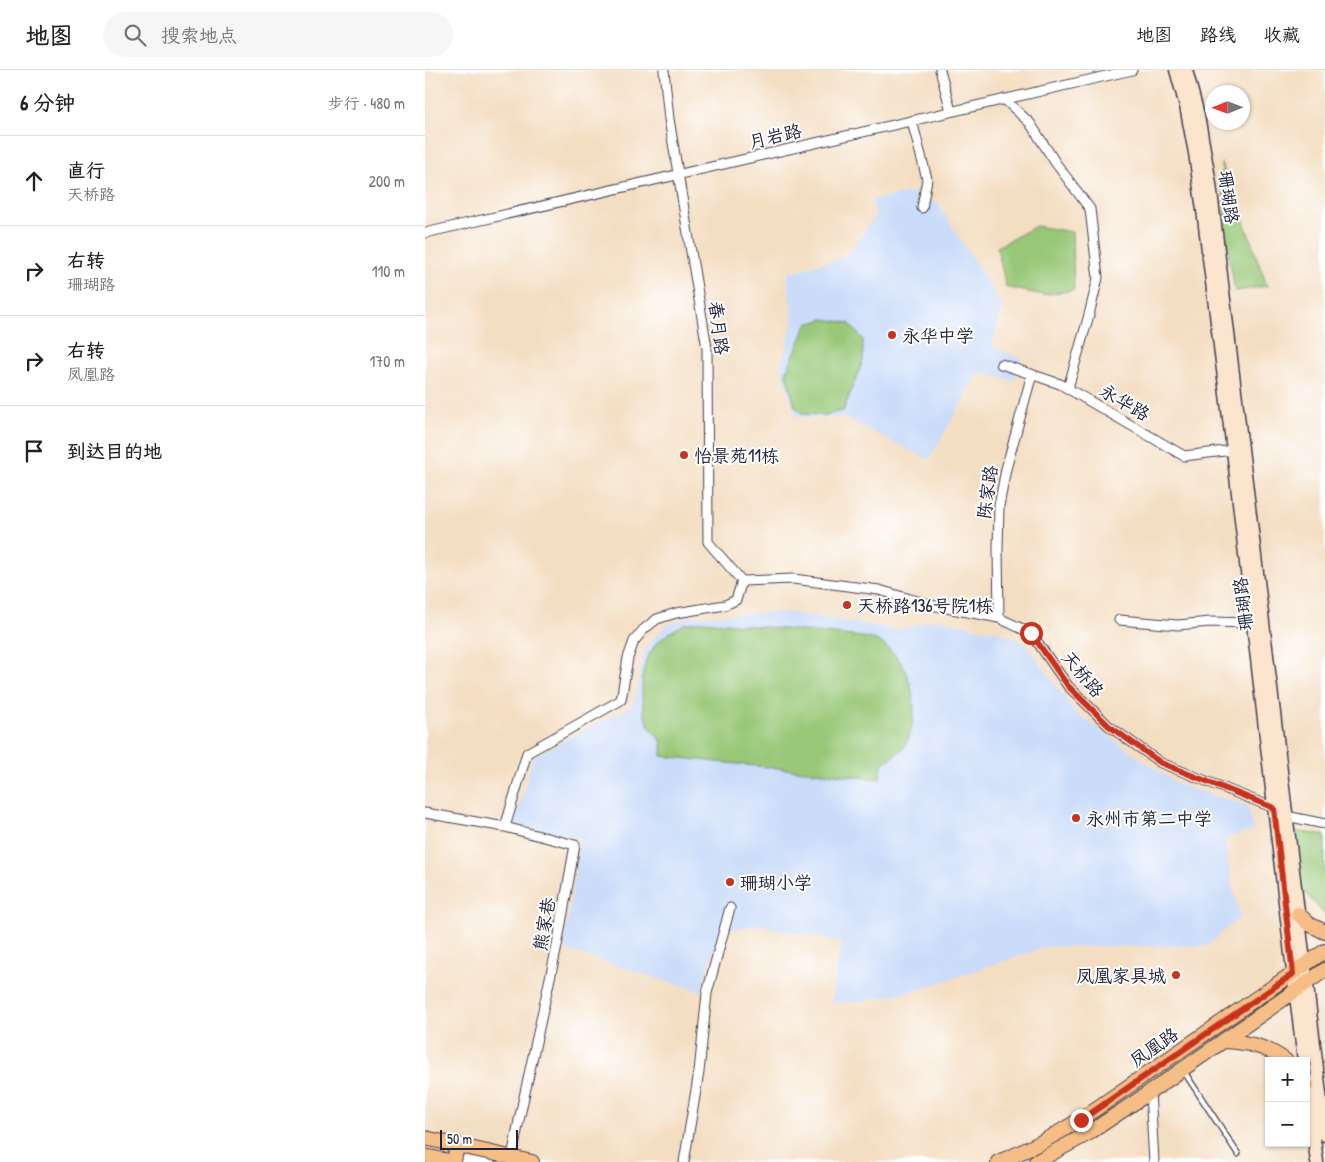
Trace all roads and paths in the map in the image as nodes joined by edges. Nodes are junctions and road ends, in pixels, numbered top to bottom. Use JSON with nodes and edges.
{"nodes":[{"id":1,"x":664,"y":70,"type":"edge"},
{"id":2,"x":941,"y":70,"type":"edge"},
{"id":3,"x":1132,"y":70,"type":"edge"},
{"id":4,"x":1176,"y":70,"type":"edge"},
{"id":5,"x":1186,"y":70,"type":"edge"},
{"id":6,"x":1004,"y":99,"type":"junction"},
{"id":7,"x":951,"y":112,"type":"junction"},
{"id":8,"x":912,"y":120,"type":"junction"},
{"id":9,"x":678,"y":175,"type":"junction"},
{"id":10,"x":921,"y":208,"type":"dead end"},
{"id":11,"x":425,"y":233,"type":"edge"},
{"id":12,"x":1001,"y":364,"type":"dead end"},
{"id":13,"x":1032,"y":374,"type":"junction"},
{"id":14,"x":1068,"y":388,"type":"junction"},
{"id":15,"x":1233,"y":450,"type":"junction"},
{"id":16,"x":742,"y":581,"type":"junction"},
{"id":17,"x":999,"y":618,"type":"junction"},
{"id":18,"x":1119,"y":620,"type":"dead end"},
{"id":19,"x":1253,"y":623,"type":"junction"},
{"id":20,"x":1274,"y":808,"type":"junction"},
{"id":21,"x":425,"y":813,"type":"edge"},
{"id":22,"x":1286,"y":816,"type":"junction"},
{"id":23,"x":1325,"y":824,"type":"edge"},
{"id":24,"x":505,"y":827,"type":"junction"},
{"id":25,"x":730,"y":908,"type":"dead end"},
{"id":26,"x":1298,"y":914,"type":"junction"},
{"id":27,"x":1325,"y":932,"type":"edge"},
{"id":28,"x":1325,"y":951,"type":"edge"},
{"id":29,"x":1299,"y":970,"type":"junction"},
{"id":30,"x":1325,"y":970,"type":"edge"},
{"id":31,"x":1301,"y":987,"type":"junction"},
{"id":32,"x":1223,"y":1041,"type":"junction"},
{"id":33,"x":1281,"y":1057,"type":"edge"},
{"id":34,"x":1304,"y":1057,"type":"edge"},
{"id":35,"x":1183,"y":1069,"type":"junction"},
{"id":36,"x":1150,"y":1092,"type":"junction"},
{"id":37,"x":1310,"y":1102,"type":"edge"},
{"id":38,"x":1325,"y":1135,"type":"edge"},
{"id":39,"x":425,"y":1138,"type":"edge"},
{"id":40,"x":457,"y":1145,"type":"junction"},
{"id":41,"x":1238,"y":1154,"type":"dead end"},
{"id":42,"x":425,"y":1156,"type":"edge"},
{"id":43,"x":512,"y":1158,"type":"junction"},
{"id":44,"x":454,"y":1162,"type":"edge"},
{"id":45,"x":532,"y":1162,"type":"edge"},
{"id":46,"x":684,"y":1162,"type":"edge"},
{"id":47,"x":998,"y":1162,"type":"edge"},
{"id":48,"x":1036,"y":1162,"type":"edge"},
{"id":49,"x":1154,"y":1162,"type":"edge"},
{"id":50,"x":1317,"y":1162,"type":"edge"}],
"edges":[{"from":1,"to":9,"type":"street","name":"春月路"},
{"from":2,"to":7,"type":"street"},
{"from":3,"to":6,"type":"street","name":"月岩路"},
{"from":4,"to":15,"type":"main road","name":"珊瑚路"},
{"from":5,"to":22,"type":"main road","name":"珊瑚路"},
{"from":6,"to":7,"type":"street","name":"月岩路"},
{"from":6,"to":14,"type":"street"},
{"from":7,"to":8,"type":"street","name":"月岩路"},
{"from":8,"to":9,"type":"street","name":"月岩路"},
{"from":8,"to":10,"type":"street"},
{"from":9,"to":11,"type":"street","name":"月岩路"},
{"from":9,"to":16,"type":"street","name":"春月路"},
{"from":12,"to":13,"type":"street","name":"永华路"},
{"from":13,"to":14,"type":"street","name":"永华路"},
{"from":13,"to":17,"type":"street","name":"陈家路"},
{"from":14,"to":15,"type":"street","name":"永华路"},
{"from":15,"to":19,"type":"main road","name":"珊瑚路"},
{"from":16,"to":17,"type":"street","name":"天桥路"},
{"from":16,"to":24,"type":"street"},
{"from":17,"to":20,"type":"street","name":"天桥路"},
{"from":18,"to":19,"type":"street"},
{"from":19,"to":20,"type":"main road","name":"珊瑚路"},
{"from":20,"to":29,"type":"main road","name":"珊瑚路"},
{"from":21,"to":24,"type":"street","name":"熊家巷"},
{"from":22,"to":23,"type":"street"},
{"from":22,"to":26,"type":"main road","name":"珊瑚路"},
{"from":24,"to":43,"type":"street","name":"熊家巷"},
{"from":25,"to":46,"type":"street"},
{"from":26,"to":27,"type":"main road"},
{"from":26,"to":29,"type":"main road","name":"珊瑚路"},
{"from":28,"to":29,"type":"main road","name":"凤凰路"},
{"from":29,"to":31,"type":"main road","name":"珊瑚路"},
{"from":29,"to":47,"type":"main road","name":"凤凰路"},
{"from":30,"to":31,"type":"main road","name":"凤凰路"},
{"from":31,"to":32,"type":"main road","name":"凤凰路"},
{"from":31,"to":34,"type":"main road","name":"珊瑚路"},
{"from":31,"to":38,"type":"main road","name":"珊瑚路"},
{"from":32,"to":33,"type":"main road"},
{"from":32,"to":35,"type":"main road","name":"凤凰路"},
{"from":35,"to":36,"type":"main road","name":"凤凰路"},
{"from":35,"to":41,"type":"lane"},
{"from":36,"to":48,"type":"main road","name":"凤凰路"},
{"from":36,"to":49,"type":"street"},
{"from":37,"to":50,"type":"main road"},
{"from":39,"to":40,"type":"main road"},
{"from":40,"to":43,"type":"main road"},
{"from":40,"to":44,"type":"main road"},
{"from":42,"to":44,"type":"main road"},
{"from":43,"to":45,"type":"main road"}]}
